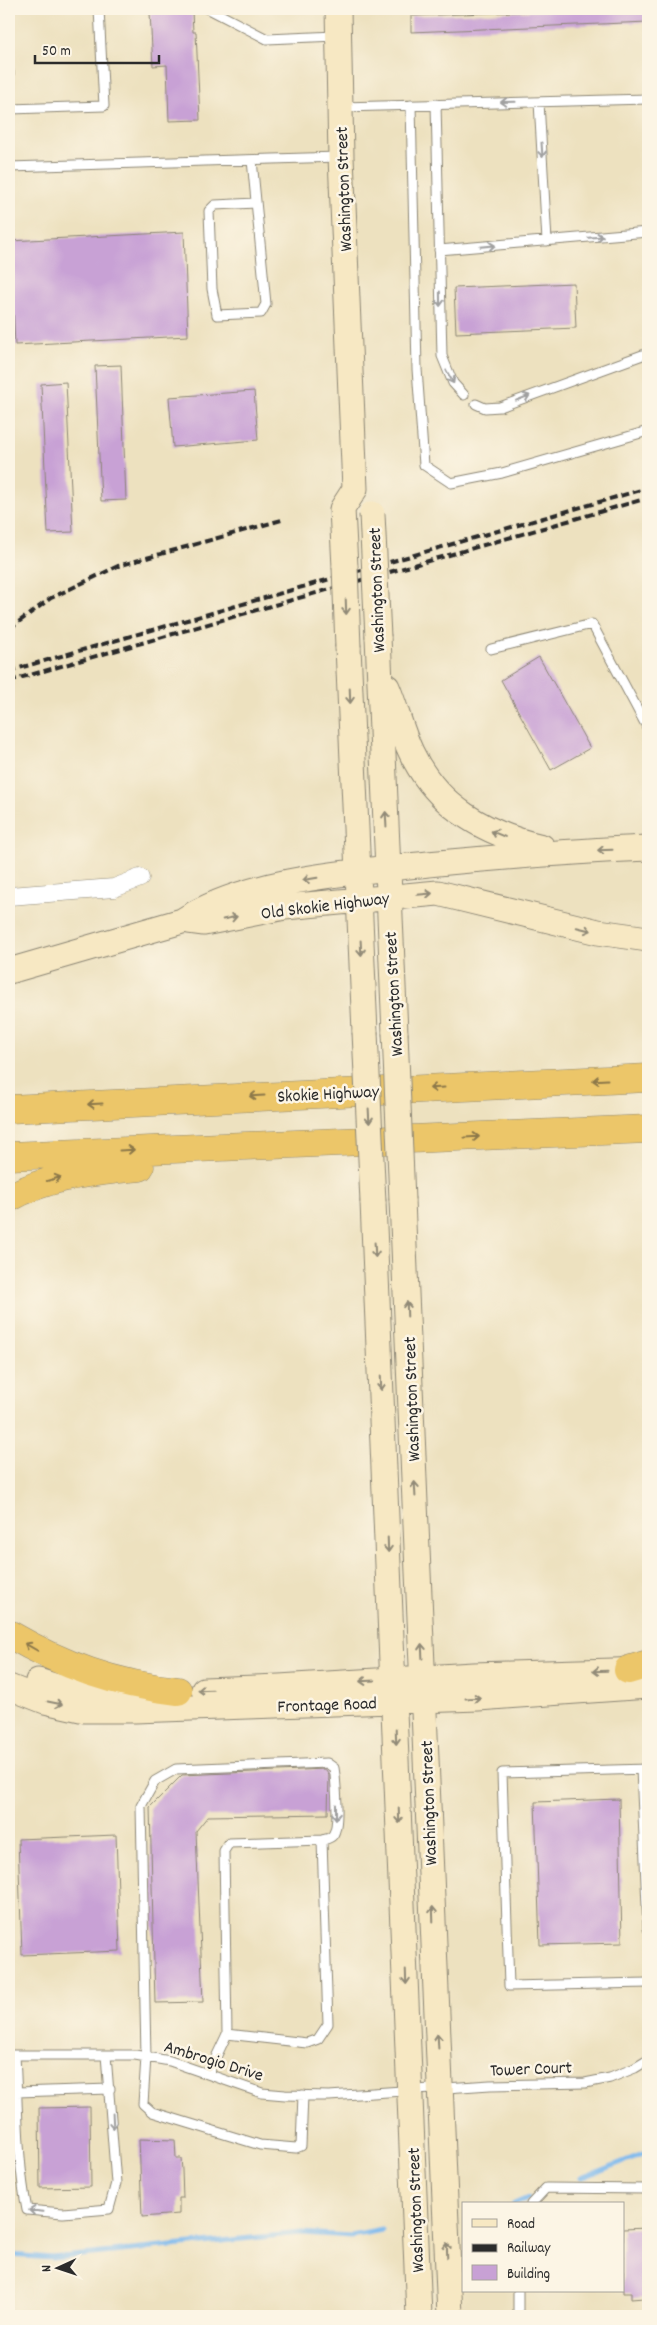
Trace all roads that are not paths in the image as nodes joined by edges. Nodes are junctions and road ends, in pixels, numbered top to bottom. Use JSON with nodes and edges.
{"nodes":[{"id":1,"x":99,"y":9,"type":"edge"},
{"id":2,"x":209,"y":9,"type":"edge"},
{"id":3,"x":338,"y":9,"type":"edge"},
{"id":4,"x":339,"y":35,"type":"junction"},
{"id":5,"x":9,"y":72,"type":"edge"},
{"id":6,"x":648,"y":99,"type":"edge"},
{"id":7,"x":539,"y":102,"type":"junction"},
{"id":8,"x":436,"y":104,"type":"junction"},
{"id":9,"x":411,"y":105,"type":"junction"},
{"id":10,"x":340,"y":107,"type":"junction"},
{"id":11,"x":342,"y":157,"type":"junction"},
{"id":12,"x":252,"y":160,"type":"junction"},
{"id":13,"x":9,"y":168,"type":"edge"},
{"id":14,"x":256,"y":203,"type":"junction"},
{"id":15,"x":648,"y":232,"type":"edge"},
{"id":16,"x":547,"y":241,"type":"junction"},
{"id":17,"x":439,"y":250,"type":"junction"},
{"id":18,"x":648,"y":353,"type":"edge"},
{"id":19,"x":464,"y":395,"type":"dead end"},
{"id":20,"x":476,"y":404,"type":"dead end"},
{"id":21,"x":648,"y":431,"type":"edge"},
{"id":22,"x":355,"y":489,"type":"junction"},
{"id":23,"x":492,"y":649,"type":"dead end"},
{"id":24,"x":379,"y":666,"type":"junction"},
{"id":25,"x":648,"y":729,"type":"edge"},
{"id":26,"x":648,"y":848,"type":"edge"},
{"id":27,"x":561,"y":852,"type":"junction"},
{"id":28,"x":388,"y":868,"type":"junction"},
{"id":29,"x":358,"y":871,"type":"junction"},
{"id":30,"x":140,"y":878,"type":"dead end"},
{"id":31,"x":9,"y":896,"type":"edge"},
{"id":32,"x":389,"y":897,"type":"junction"},
{"id":33,"x":359,"y":900,"type":"junction"},
{"id":34,"x":182,"y":921,"type":"junction"},
{"id":35,"x":648,"y":940,"type":"edge"},
{"id":36,"x":9,"y":971,"type":"edge"},
{"id":37,"x":648,"y":1078,"type":"edge"},
{"id":38,"x":9,"y":1109,"type":"edge"},
{"id":39,"x":648,"y":1129,"type":"edge"},
{"id":40,"x":607,"y":1131,"type":"junction"},
{"id":41,"x":648,"y":1133,"type":"edge"},
{"id":42,"x":354,"y":1143,"type":"junction"},
{"id":43,"x":9,"y":1156,"type":"edge"},
{"id":44,"x":9,"y":1198,"type":"edge"},
{"id":45,"x":9,"y":1634,"type":"edge"},
{"id":46,"x":9,"y":1670,"type":"edge"},
{"id":47,"x":643,"y":1673,"type":"edge"},
{"id":48,"x":9,"y":1687,"type":"edge"},
{"id":49,"x":423,"y":1689,"type":"junction"},
{"id":50,"x":394,"y":1690,"type":"junction"},
{"id":51,"x":178,"y":1691,"type":"junction"},
{"id":52,"x":645,"y":1769,"type":"edge"},
{"id":53,"x":322,"y":1840,"type":"junction"},
{"id":54,"x":648,"y":1929,"type":"edge"},
{"id":55,"x":648,"y":1983,"type":"edge"},
{"id":56,"x":227,"y":2034,"type":"junction"},
{"id":57,"x":12,"y":2055,"type":"edge"},
{"id":58,"x":106,"y":2055,"type":"junction"},
{"id":59,"x":146,"y":2057,"type":"junction"},
{"id":60,"x":648,"y":2060,"type":"edge"},
{"id":61,"x":208,"y":2074,"type":"junction"},
{"id":62,"x":110,"y":2089,"type":"junction"},
{"id":63,"x":440,"y":2089,"type":"junction"},
{"id":64,"x":17,"y":2092,"type":"junction"},
{"id":65,"x":410,"y":2092,"type":"junction"},
{"id":66,"x":303,"y":2096,"type":"junction"},
{"id":67,"x":648,"y":2189,"type":"edge"},
{"id":68,"x":532,"y":2202,"type":"edge"},
{"id":69,"x":518,"y":2292,"type":"edge"},
{"id":70,"x":419,"y":2316,"type":"edge"},
{"id":71,"x":450,"y":2316,"type":"edge"},
{"id":72,"x":518,"y":2316,"type":"edge"}],
"edges":[{"from":1,"to":5,"type":"lane"},
{"from":2,"to":4,"type":"lane"},
{"from":3,"to":4,"type":"main road","name":"Washington Street"},
{"from":4,"to":10,"type":"main road","name":"Washington Street"},
{"from":6,"to":7,"type":"lane"},
{"from":7,"to":8,"type":"lane","one_way":true},
{"from":7,"to":16,"type":"lane","one_way":true},
{"from":8,"to":9,"type":"lane"},
{"from":8,"to":17,"type":"lane"},
{"from":9,"to":10,"type":"lane"},
{"from":9,"to":21,"type":"lane"},
{"from":10,"to":11,"type":"main road","name":"Washington Street"},
{"from":11,"to":12,"type":"lane"},
{"from":11,"to":22,"type":"main road","name":"Washington Street"},
{"from":12,"to":13,"type":"lane"},
{"from":12,"to":14,"type":"lane"},
{"from":14,"to":14,"type":"lane"},
{"from":16,"to":15,"type":"lane","one_way":true},
{"from":17,"to":16,"type":"lane","one_way":true},
{"from":17,"to":19,"type":"lane","one_way":true},
{"from":20,"to":18,"type":"lane","one_way":true},
{"from":22,"to":24,"type":"main road","name":"Washington Street","bridge":true},
{"from":22,"to":29,"type":"main road","name":"Washington Street","one_way":true,"bridge":true},
{"from":23,"to":25,"type":"lane"},
{"from":27,"to":24,"type":"main road","one_way":true},
{"from":28,"to":24,"type":"main road","name":"Washington Street","one_way":true},
{"from":26,"to":27,"type":"main road","one_way":true},
{"from":27,"to":28,"type":"main road"},
{"from":28,"to":29,"type":"main road"},
{"from":28,"to":32,"type":"main road","name":"Washington Street"},
{"from":29,"to":33,"type":"main road","name":"Washington Street"},
{"from":29,"to":34,"type":"main road","name":"Old Skokie Highway","one_way":true},
{"from":30,"to":31,"type":"street"},
{"from":32,"to":33,"type":"main road","name":"Old Skokie Highway"},
{"from":32,"to":35,"type":"main road","name":"Old Skokie Highway","one_way":true},
{"from":49,"to":32,"type":"main road","name":"Washington Street","one_way":true,"bridge":true},
{"from":34,"to":33,"type":"main road","name":"Old Skokie Highway","one_way":true},
{"from":33,"to":50,"type":"main road","name":"Washington Street","one_way":true,"bridge":true},
{"from":34,"to":36,"type":"main road"},
{"from":37,"to":38,"type":"highway","name":"Skokie Highway","one_way":true},
{"from":39,"to":40,"type":"highway"},
{"from":40,"to":41,"type":"highway"},
{"from":42,"to":40,"type":"highway","one_way":true},
{"from":43,"to":42,"type":"highway","one_way":true},
{"from":44,"to":42,"type":"highway","one_way":true},
{"from":51,"to":45,"type":"highway","one_way":true},
{"from":46,"to":51,"type":"main road","name":"Frontage Road"},
{"from":47,"to":49,"type":"main road","name":"Frontage Road"},
{"from":48,"to":50,"type":"main road","name":"Frontage Road","one_way":true},
{"from":49,"to":50,"type":"main road","name":"Frontage Road"},
{"from":63,"to":49,"type":"main road","name":"Washington Street","one_way":true},
{"from":50,"to":51,"type":"main road","name":"Frontage Road","one_way":true},
{"from":50,"to":65,"type":"main road","name":"Washington Street","one_way":true},
{"from":52,"to":54,"type":"lane"},
{"from":52,"to":55,"type":"lane"},
{"from":53,"to":56,"type":"lane"},
{"from":53,"to":56,"type":"lane"},
{"from":59,"to":53,"type":"lane","one_way":true},
{"from":56,"to":61,"type":"lane"},
{"from":57,"to":58,"type":"lane","name":"Ambrogio Drive"},
{"from":57,"to":64,"type":"lane"},
{"from":58,"to":59,"type":"lane","name":"Ambrogio Drive"},
{"from":58,"to":62,"type":"lane"},
{"from":59,"to":61,"type":"lane","name":"Ambrogio Drive"},
{"from":59,"to":66,"type":"lane"},
{"from":60,"to":63,"type":"lane","name":"Tower Court"},
{"from":61,"to":66,"type":"lane","name":"Ambrogio Drive"},
{"from":62,"to":64,"type":"lane"},
{"from":62,"to":64,"type":"lane","one_way":true},
{"from":63,"to":65,"type":"lane","name":"Tower Court"},
{"from":71,"to":63,"type":"main road","name":"Washington Street","one_way":true},
{"from":65,"to":66,"type":"lane","name":"Ambrogio Drive"},
{"from":65,"to":70,"type":"main road","name":"Washington Street"},
{"from":67,"to":68,"type":"lane"},
{"from":69,"to":72,"type":"lane"}]}
